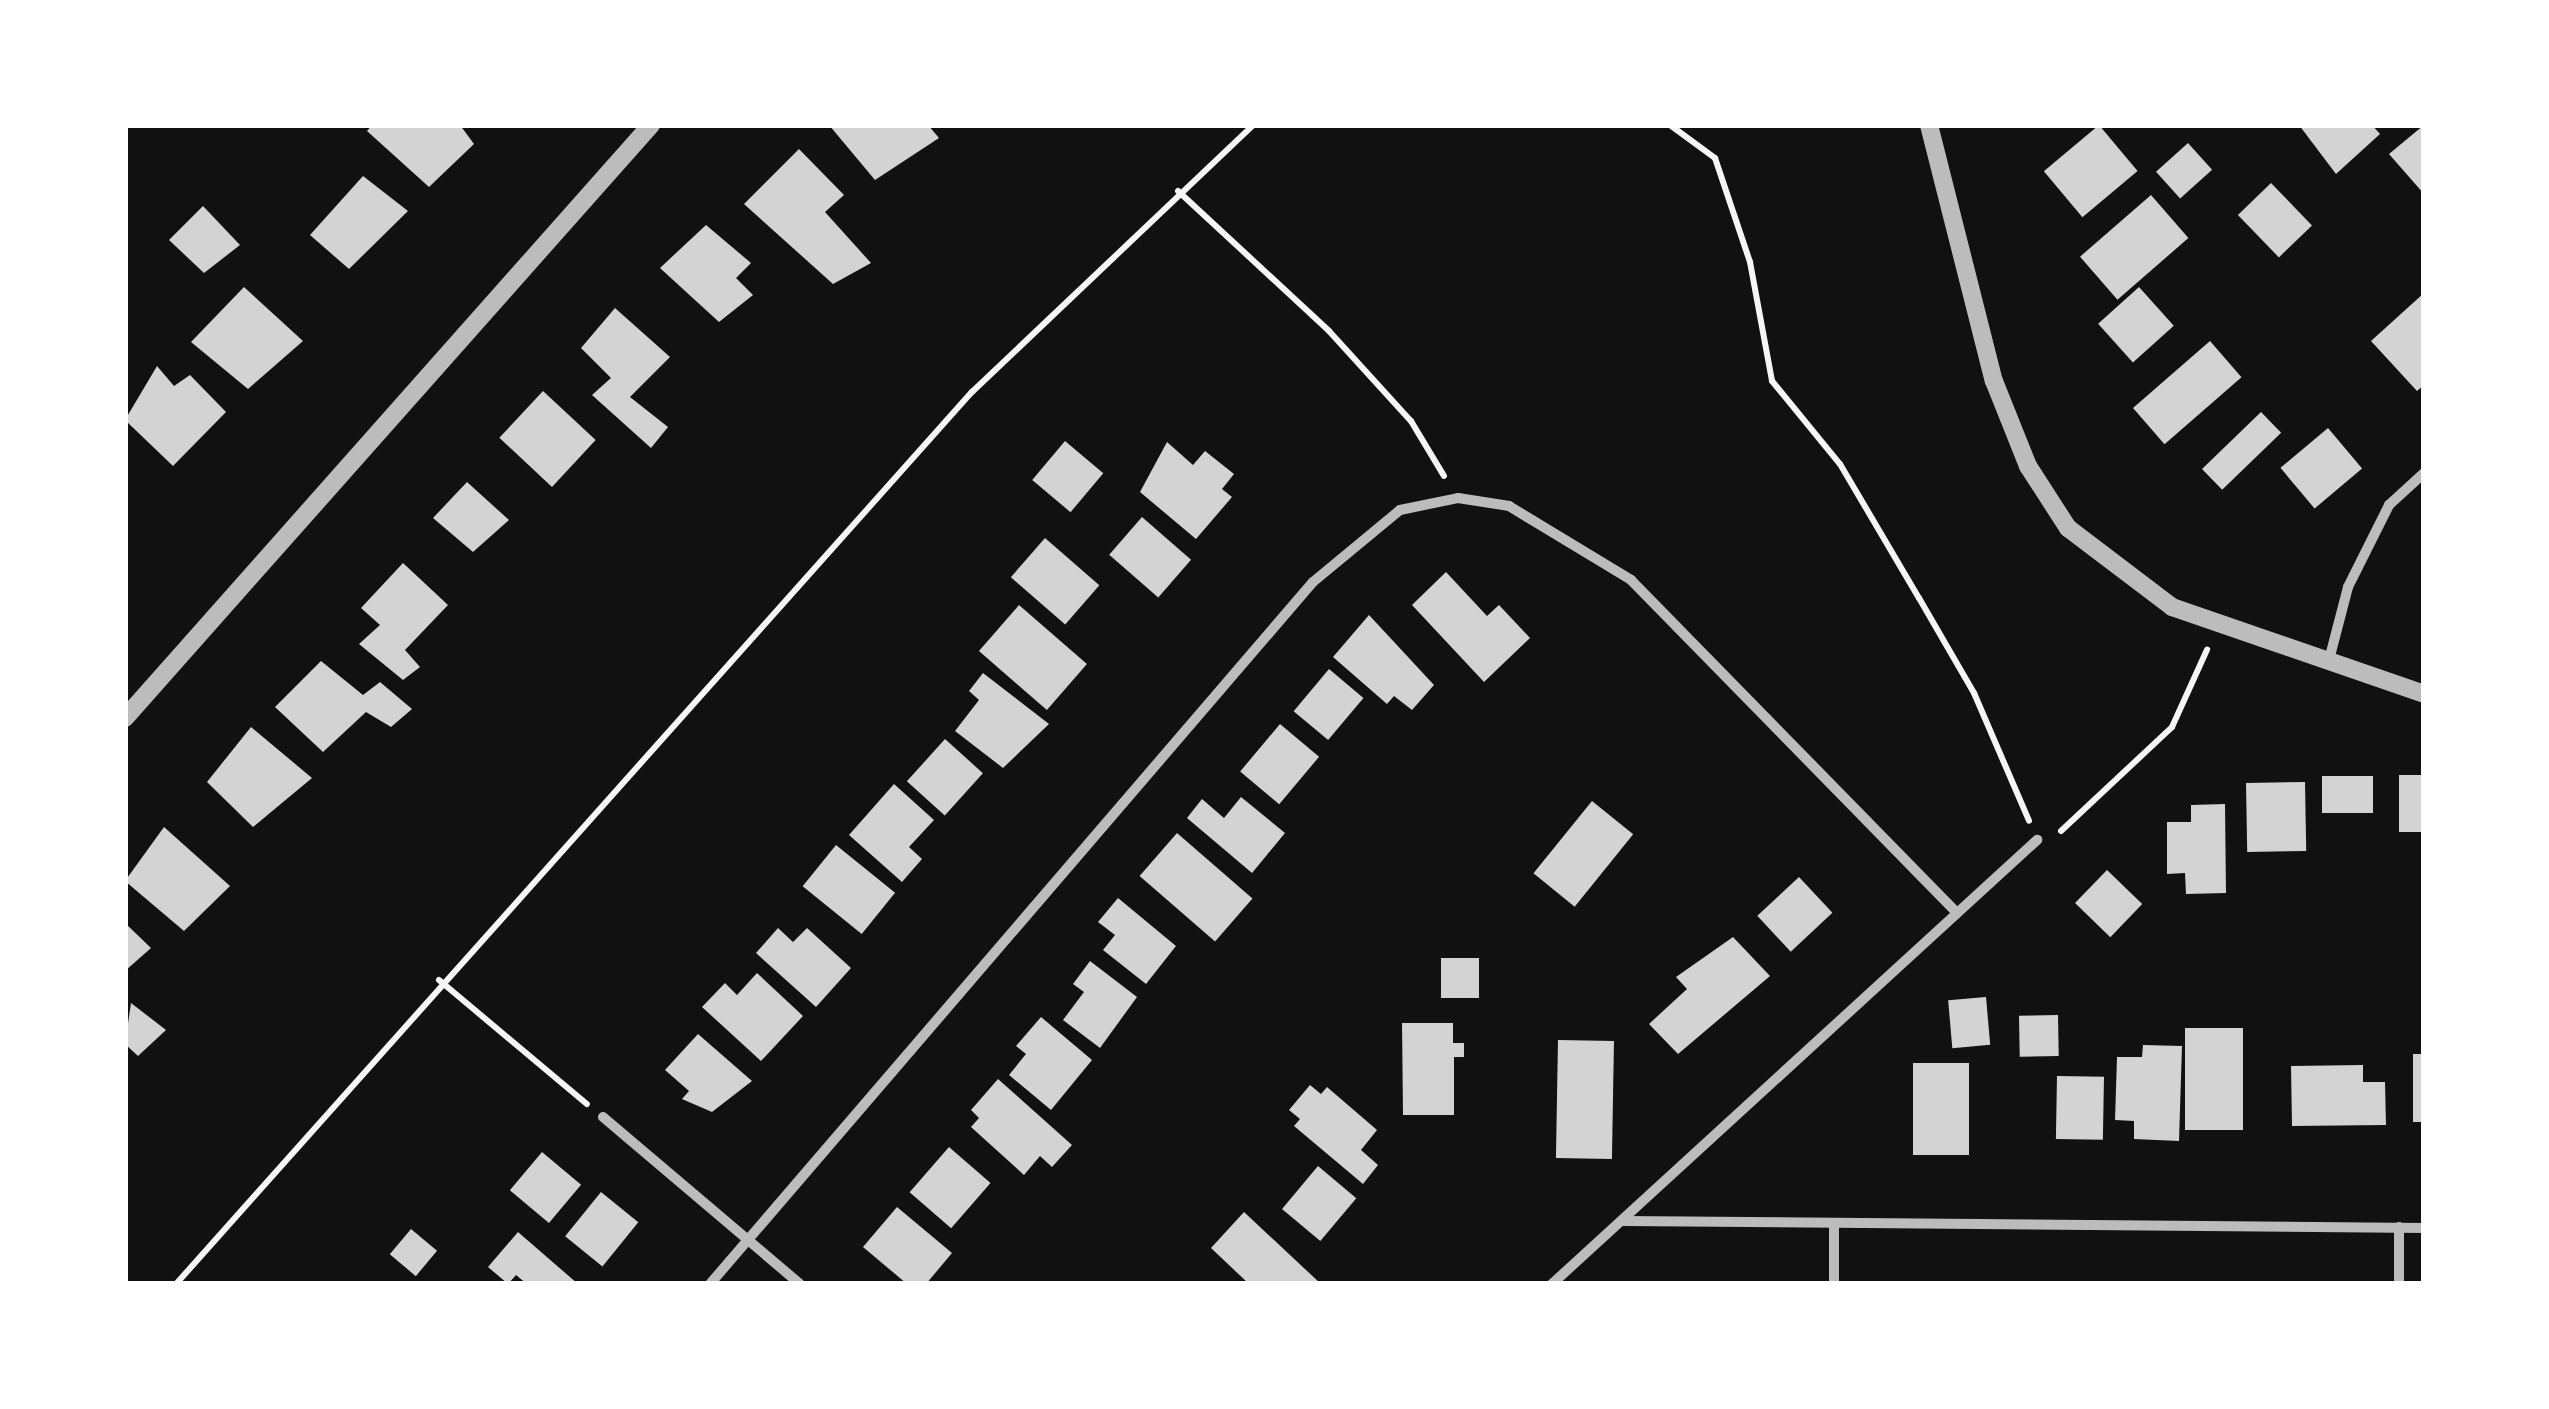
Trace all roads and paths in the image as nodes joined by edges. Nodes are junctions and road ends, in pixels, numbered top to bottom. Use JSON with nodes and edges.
{"nodes":[{"id":1,"x":650,"y":125,"type":"edge"},
{"id":2,"x":1253,"y":125,"type":"edge"},
{"id":3,"x":1670,"y":125,"type":"edge"},
{"id":4,"x":1929,"y":125,"type":"edge"},
{"id":5,"x":1178,"y":191,"type":"junction"},
{"id":6,"x":2424,"y":472,"type":"edge"},
{"id":7,"x":1458,"y":498,"type":"junction"},
{"id":8,"x":2226,"y":632,"type":"junction"},
{"id":9,"x":2329,"y":660,"type":"junction"},
{"id":10,"x":2424,"y":694,"type":"edge"},
{"id":11,"x":132,"y":696,"type":"edge"},
{"id":12,"x":125,"y":718,"type":"edge"},
{"id":13,"x":2037,"y":840,"type":"junction"},
{"id":14,"x":1956,"y":912,"type":"junction"},
{"id":15,"x":439,"y":980,"type":"junction"},
{"id":16,"x":603,"y":1117,"type":"joint"},
{"id":17,"x":1623,"y":1221,"type":"junction"},
{"id":18,"x":1834,"y":1224,"type":"junction"},
{"id":19,"x":2398,"y":1228,"type":"junction"},
{"id":20,"x":2424,"y":1228,"type":"edge"},
{"id":21,"x":748,"y":1240,"type":"junction"},
{"id":22,"x":176,"y":1284,"type":"edge"},
{"id":23,"x":710,"y":1284,"type":"edge"},
{"id":24,"x":800,"y":1284,"type":"edge"},
{"id":25,"x":1552,"y":1284,"type":"edge"},
{"id":26,"x":1834,"y":1284,"type":"edge"},
{"id":27,"x":2398,"y":1284,"type":"edge"}],
"edges":[{"from":1,"to":11,"type":"street"},
{"from":2,"to":5,"type":"path"},
{"from":3,"to":13,"type":"path"},
{"from":4,"to":8,"type":"street"},
{"from":5,"to":7,"type":"path"},
{"from":5,"to":15,"type":"path"},
{"from":6,"to":9,"type":"street"},
{"from":7,"to":14,"type":"street"},
{"from":7,"to":21,"type":"street"},
{"from":8,"to":9,"type":"street"},
{"from":8,"to":13,"type":"path"},
{"from":9,"to":10,"type":"street"},
{"from":11,"to":12,"type":"street"},
{"from":13,"to":14,"type":"street"},
{"from":14,"to":17,"type":"street"},
{"from":15,"to":16,"type":"path"},
{"from":15,"to":22,"type":"path"},
{"from":16,"to":21,"type":"street"},
{"from":17,"to":18,"type":"street"},
{"from":17,"to":25,"type":"street"},
{"from":18,"to":19,"type":"street"},
{"from":18,"to":26,"type":"street"},
{"from":19,"to":20,"type":"street"},
{"from":19,"to":27,"type":"street"},
{"from":21,"to":23,"type":"street"},
{"from":21,"to":24,"type":"street"}]}
